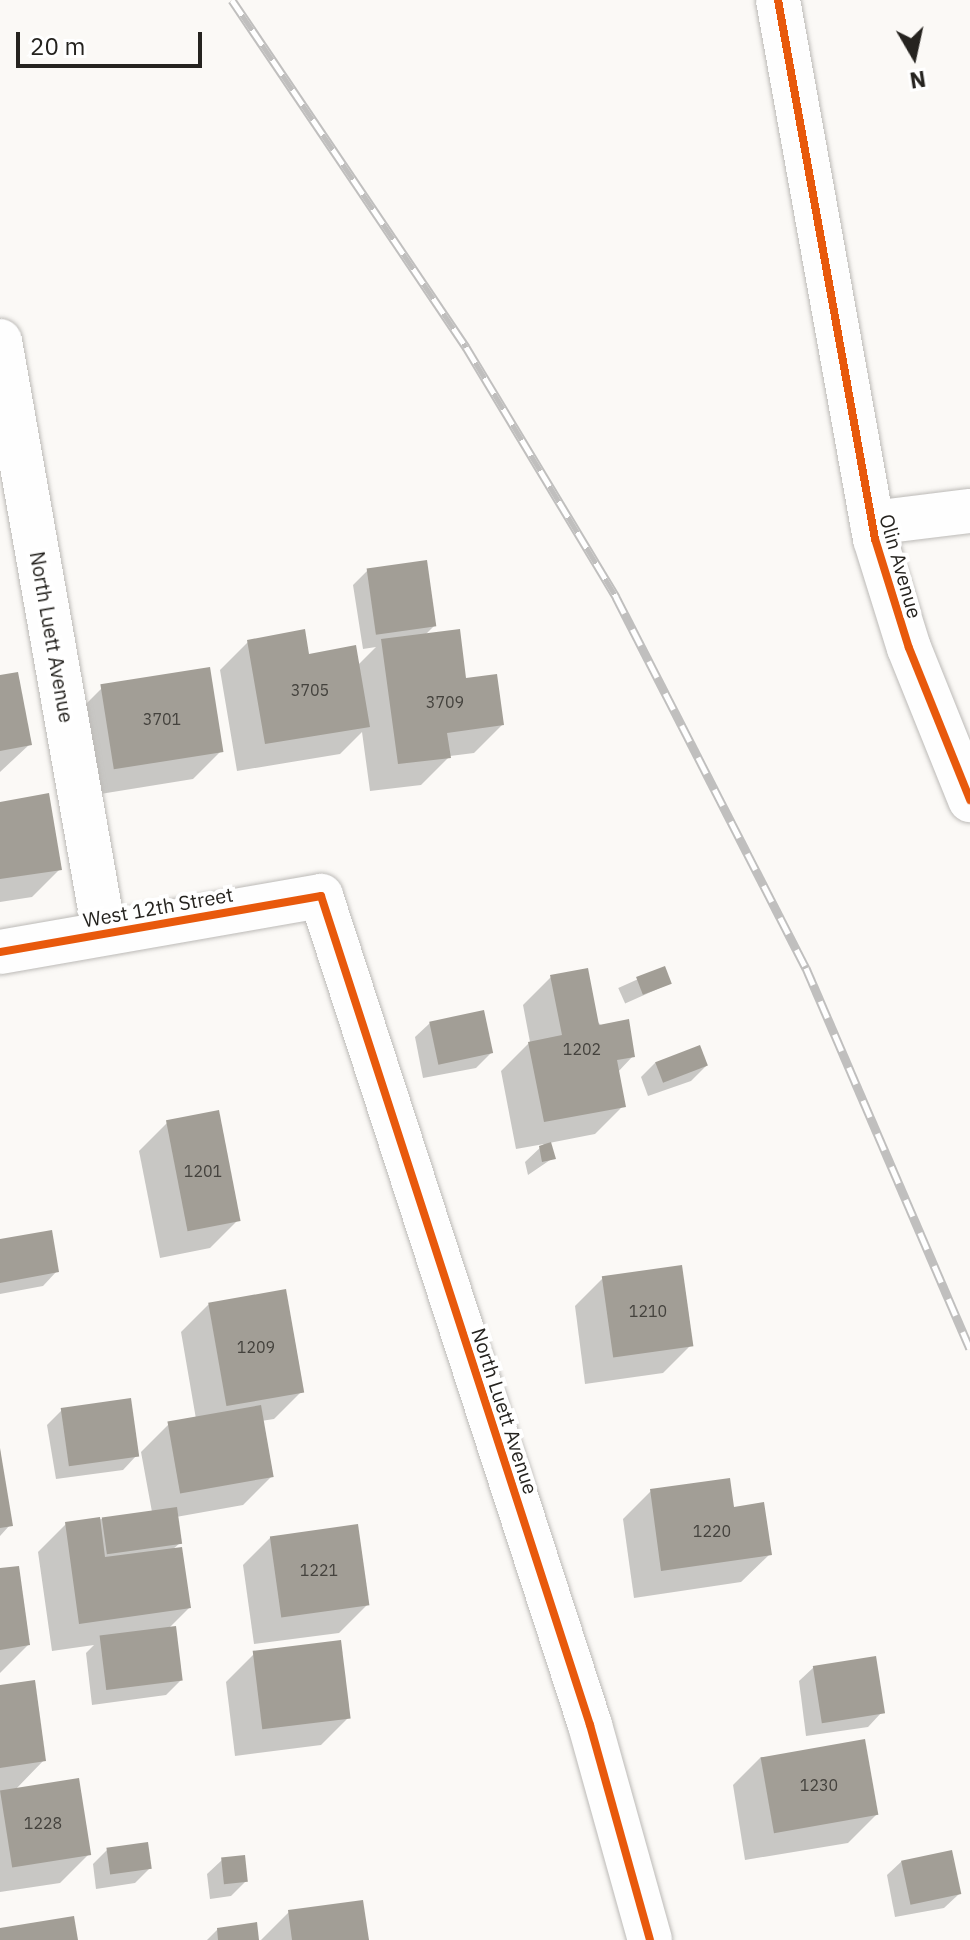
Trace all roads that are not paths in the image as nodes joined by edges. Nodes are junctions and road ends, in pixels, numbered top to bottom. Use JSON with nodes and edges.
{"nodes":[{"id":1,"x":778,"y":0,"type":"edge"},
{"id":2,"x":0,"y":341,"type":"edge"},
{"id":3,"x":970,"y":511,"type":"edge"},
{"id":4,"x":872,"y":523,"type":"junction"},
{"id":5,"x":970,"y":800,"type":"edge"},
{"id":6,"x":321,"y":896,"type":"joint"},
{"id":7,"x":104,"y":932,"type":"junction"},
{"id":8,"x":0,"y":952,"type":"edge"},
{"id":9,"x":650,"y":1940,"type":"edge"}],
"edges":[{"from":1,"to":4,"type":"street","name":"Olin Avenue"},
{"from":2,"to":7,"type":"street","name":"North Luett Avenue"},
{"from":3,"to":4,"type":"street"},
{"from":4,"to":5,"type":"street","name":"Olin Avenue"},
{"from":6,"to":7,"type":"street","name":"West 12th Street"},
{"from":6,"to":9,"type":"street","name":"North Luett Avenue"},
{"from":7,"to":8,"type":"street","name":"West 12th Street"}]}
